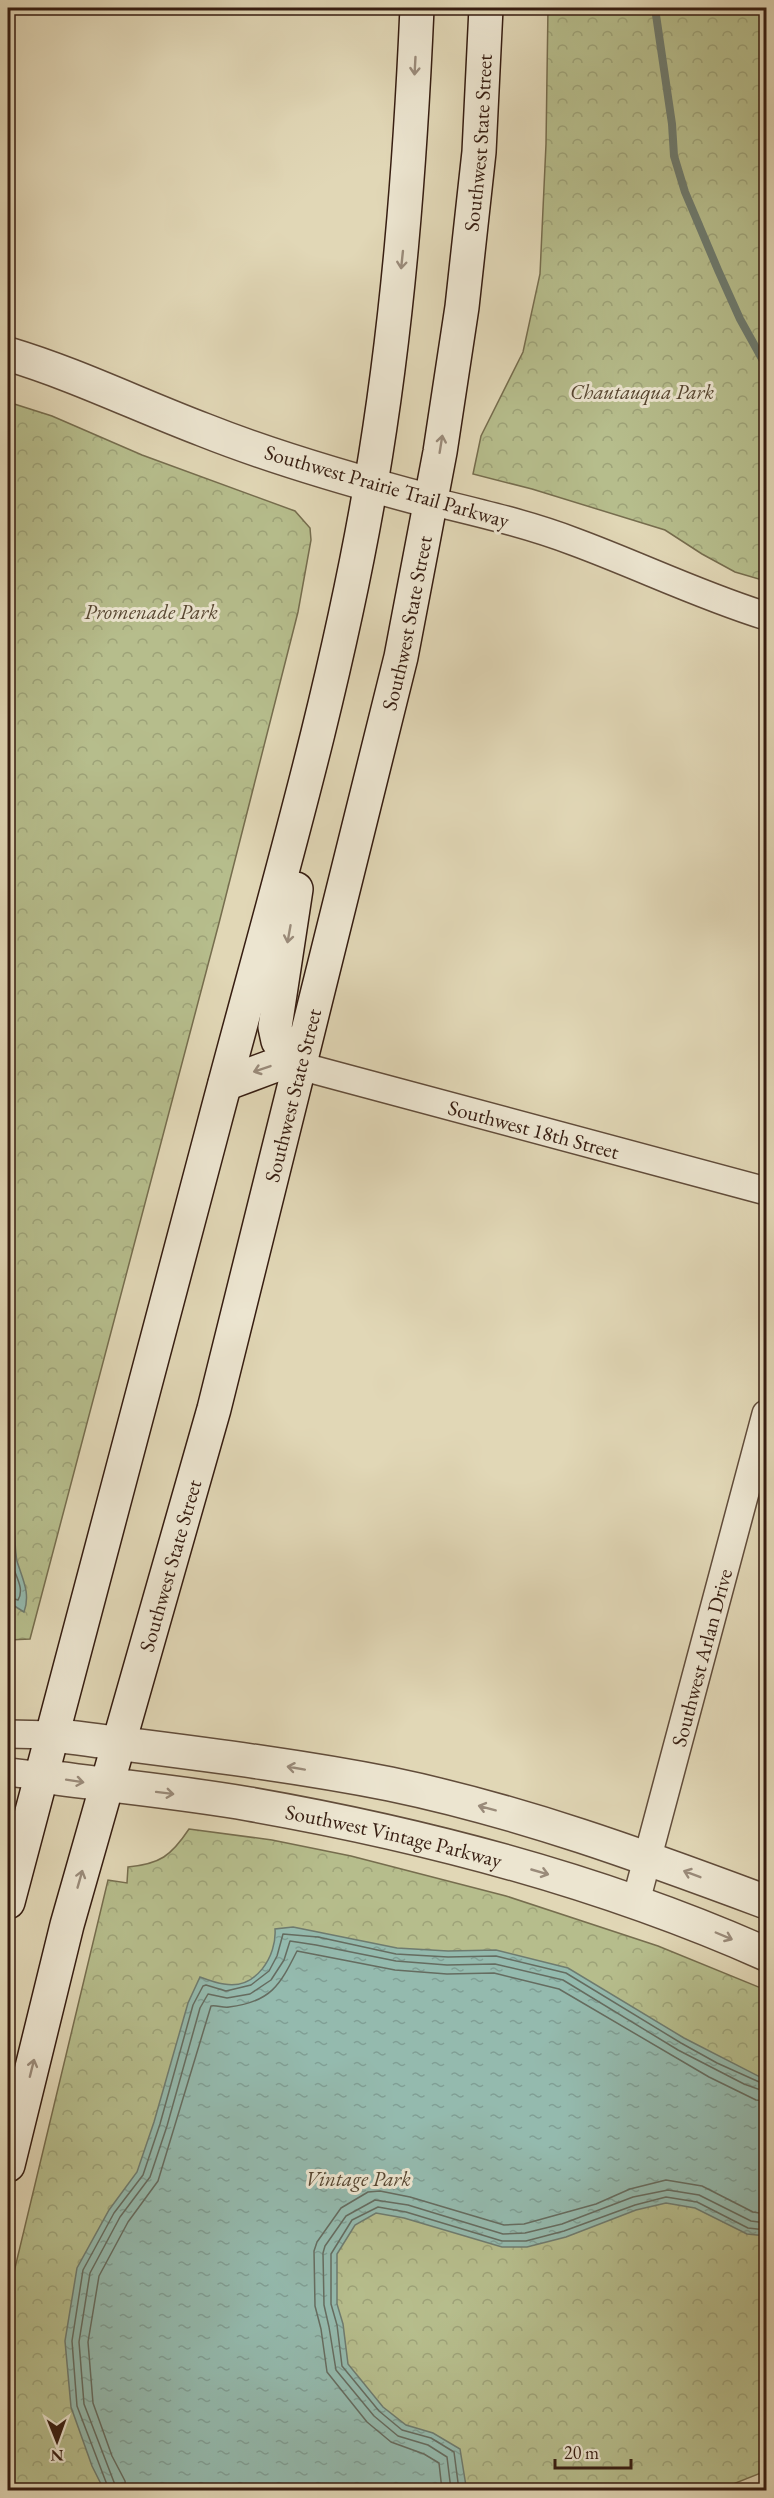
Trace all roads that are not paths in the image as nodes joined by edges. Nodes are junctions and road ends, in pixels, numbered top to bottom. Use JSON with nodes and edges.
{"nodes":[{"id":1,"x":417,"y":8,"type":"edge"},
{"id":2,"x":486,"y":8,"type":"edge"},
{"id":3,"x":8,"y":354,"type":"edge"},
{"id":4,"x":371,"y":485,"type":"junction"},
{"id":5,"x":430,"y":501,"type":"junction"},
{"id":6,"x":766,"y":616,"type":"edge"},
{"id":7,"x":312,"y":751,"type":"junction"},
{"id":8,"x":300,"y":1066,"type":"junction"},
{"id":9,"x":225,"y":1084,"type":"junction"},
{"id":10,"x":766,"y":1191,"type":"edge"},
{"id":11,"x":766,"y":1414,"type":"edge"},
{"id":12,"x":8,"y":1734,"type":"edge"},
{"id":13,"x":54,"y":1735,"type":"junction"},
{"id":14,"x":118,"y":1744,"type":"junction"},
{"id":15,"x":8,"y":1772,"type":"edge"},
{"id":16,"x":42,"y":1776,"type":"junction"},
{"id":17,"x":107,"y":1786,"type":"junction"},
{"id":18,"x":647,"y":1857,"type":"junction"},
{"id":19,"x":636,"y":1900,"type":"junction"},
{"id":20,"x":8,"y":1902,"type":"edge"},
{"id":21,"x":766,"y":1902,"type":"edge"},
{"id":22,"x":766,"y":1954,"type":"edge"},
{"id":23,"x":8,"y":2165,"type":"edge"}],
"edges":[{"from":1,"to":4,"type":"main road","one_way":true},
{"from":5,"to":2,"type":"main road","name":"Southwest State Street","one_way":true},
{"from":3,"to":4,"type":"main road","name":"Southwest Prairie Trail Parkway"},
{"from":4,"to":5,"type":"main road","name":"Southwest Prairie Trail Parkway"},
{"from":4,"to":7,"type":"main road"},
{"from":5,"to":6,"type":"street","name":"Southwest Prairie Trail Parkway"},
{"from":5,"to":8,"type":"main road","name":"Southwest State Street"},
{"from":7,"to":8,"type":"main road","one_way":true},
{"from":7,"to":9,"type":"main road"},
{"from":8,"to":9,"type":"main road","one_way":true},
{"from":8,"to":10,"type":"street","name":"Southwest 18th Street"},
{"from":8,"to":14,"type":"main road","name":"Southwest State Street"},
{"from":9,"to":13,"type":"main road"},
{"from":11,"to":18,"type":"street","name":"Southwest Arlan Drive"},
{"from":12,"to":13,"type":"street"},
{"from":13,"to":14,"type":"main road"},
{"from":13,"to":16,"type":"main road"},
{"from":14,"to":17,"type":"main road","name":"Southwest State Street"},
{"from":18,"to":14,"type":"main road","one_way":true},
{"from":15,"to":16,"type":"street","name":"Southwest Vintage Parkway"},
{"from":16,"to":17,"type":"main road","name":"Southwest Vintage Parkway","one_way":true},
{"from":16,"to":20,"type":"main road"},
{"from":17,"to":19,"type":"main road","name":"Southwest Vintage Parkway","one_way":true},
{"from":23,"to":17,"type":"main road","name":"Southwest State Street","one_way":true},
{"from":18,"to":19,"type":"street","name":"Southwest Arlan Drive"},
{"from":21,"to":18,"type":"main road","one_way":true},
{"from":19,"to":22,"type":"main road","name":"Southwest Vintage Parkway","one_way":true}]}
